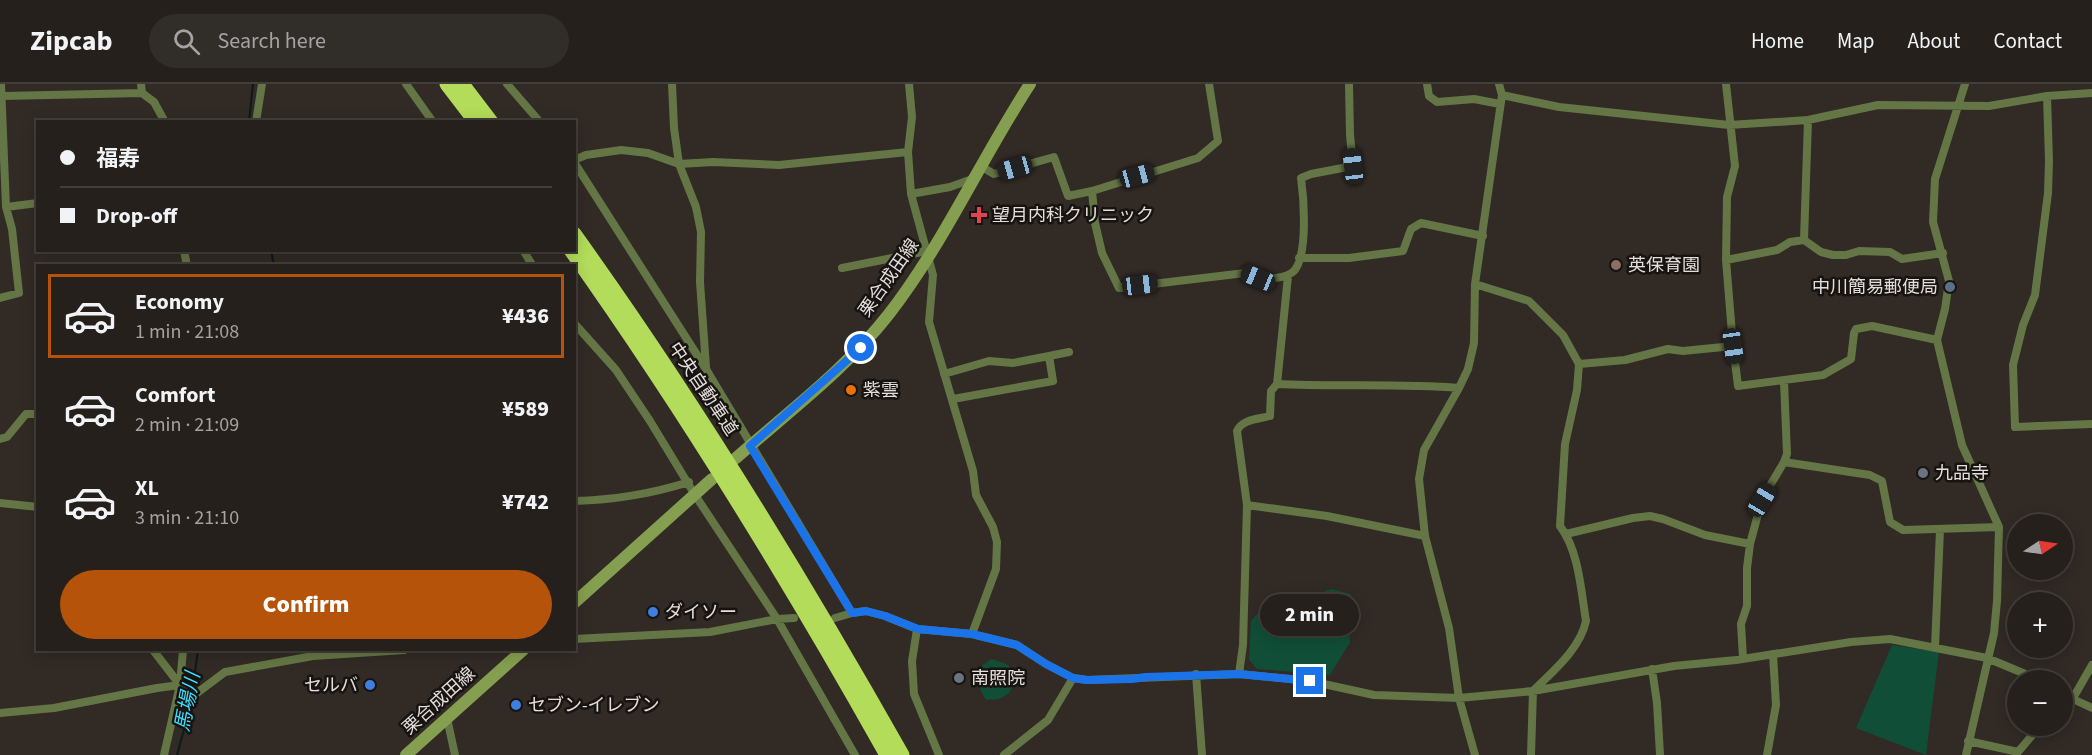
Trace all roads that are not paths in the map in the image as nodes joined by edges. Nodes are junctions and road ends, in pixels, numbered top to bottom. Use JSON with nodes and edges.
{"nodes":[{"id":1,"x":262,"y":84,"type":"edge"},
{"id":2,"x":405,"y":84,"type":"edge"},
{"id":3,"x":447,"y":84,"type":"edge"},
{"id":4,"x":462,"y":84,"type":"edge"},
{"id":5,"x":507,"y":84,"type":"edge"},
{"id":6,"x":672,"y":84,"type":"edge"},
{"id":7,"x":909,"y":84,"type":"edge"},
{"id":8,"x":1030,"y":84,"type":"edge"},
{"id":9,"x":1209,"y":84,"type":"edge"},
{"id":10,"x":1349,"y":84,"type":"edge"},
{"id":11,"x":1427,"y":84,"type":"edge"},
{"id":12,"x":1499,"y":84,"type":"edge"},
{"id":13,"x":1726,"y":84,"type":"edge"},
{"id":14,"x":1965,"y":84,"type":"edge"},
{"id":15,"x":141,"y":89,"type":"edge"},
{"id":16,"x":1,"y":90,"type":"edge"},
{"id":17,"x":2092,"y":93,"type":"edge"},
{"id":18,"x":2047,"y":96,"type":"junction"},
{"id":19,"x":1501,"y":99,"type":"junction"},
{"id":20,"x":1959,"y":104,"type":"junction"},
{"id":21,"x":164,"y":120,"type":"edge"},
{"id":22,"x":256,"y":120,"type":"edge"},
{"id":23,"x":432,"y":120,"type":"edge"},
{"id":24,"x":474,"y":120,"type":"edge"},
{"id":25,"x":489,"y":120,"type":"edge"},
{"id":26,"x":538,"y":120,"type":"edge"},
{"id":27,"x":1808,"y":120,"type":"junction"},
{"id":28,"x":1729,"y":125,"type":"junction"},
{"id":29,"x":908,"y":152,"type":"junction"},
{"id":30,"x":576,"y":160,"type":"edge"},
{"id":31,"x":576,"y":164,"type":"edge"},
{"id":32,"x":679,"y":164,"type":"junction"},
{"id":33,"x":982,"y":167,"type":"junction"},
{"id":34,"x":975,"y":178,"type":"junction"},
{"id":35,"x":1092,"y":191,"type":"junction"},
{"id":36,"x":911,"y":194,"type":"junction"},
{"id":37,"x":36,"y":203,"type":"edge"},
{"id":38,"x":6,"y":207,"type":"junction"},
{"id":39,"x":1483,"y":236,"type":"junction"},
{"id":40,"x":576,"y":237,"type":"edge"},
{"id":41,"x":1804,"y":240,"type":"junction"},
{"id":42,"x":572,"y":252,"type":"edge"},
{"id":43,"x":927,"y":254,"type":"junction"},
{"id":44,"x":1943,"y":254,"type":"junction"},
{"id":45,"x":1299,"y":258,"type":"junction"},
{"id":46,"x":1726,"y":260,"type":"junction"},
{"id":47,"x":842,"y":268,"type":"dead end"},
{"id":48,"x":1288,"y":276,"type":"junction"},
{"id":49,"x":1475,"y":284,"type":"junction"},
{"id":50,"x":0,"y":298,"type":"edge"},
{"id":51,"x":576,"y":325,"type":"edge"},
{"id":52,"x":1937,"y":340,"type":"junction"},
{"id":53,"x":1733,"y":346,"type":"junction"},
{"id":54,"x":1069,"y":352,"type":"dead end"},
{"id":55,"x":1048,"y":356,"type":"junction"},
{"id":56,"x":1579,"y":363,"type":"junction"},
{"id":57,"x":706,"y":369,"type":"junction"},
{"id":58,"x":944,"y":374,"type":"junction"},
{"id":59,"x":1784,"y":381,"type":"junction"},
{"id":60,"x":1277,"y":384,"type":"junction"},
{"id":61,"x":1460,"y":388,"type":"junction"},
{"id":62,"x":953,"y":399,"type":"junction"},
{"id":63,"x":36,"y":414,"type":"edge"},
{"id":64,"x":2092,"y":424,"type":"edge"},
{"id":65,"x":0,"y":438,"type":"edge"},
{"id":66,"x":750,"y":446,"type":"junction"},
{"id":67,"x":1785,"y":462,"type":"junction"},
{"id":68,"x":724,"y":469,"type":"junction"},
{"id":69,"x":689,"y":482,"type":"junction"},
{"id":70,"x":695,"y":495,"type":"junction"},
{"id":71,"x":576,"y":501,"type":"edge"},
{"id":72,"x":0,"y":503,"type":"edge"},
{"id":73,"x":1247,"y":505,"type":"junction"},
{"id":74,"x":36,"y":507,"type":"edge"},
{"id":75,"x":1999,"y":527,"type":"junction"},
{"id":76,"x":1940,"y":530,"type":"junction"},
{"id":77,"x":1566,"y":534,"type":"junction"},
{"id":78,"x":1425,"y":536,"type":"junction"},
{"id":79,"x":1750,"y":544,"type":"junction"},
{"id":80,"x":576,"y":601,"type":"edge"},
{"id":81,"x":852,"y":613,"type":"junction"},
{"id":82,"x":794,"y":618,"type":"dead end"},
{"id":83,"x":835,"y":618,"type":"dead end"},
{"id":84,"x":777,"y":619,"type":"junction"},
{"id":85,"x":918,"y":629,"type":"junction"},
{"id":86,"x":972,"y":634,"type":"junction"},
{"id":87,"x":576,"y":639,"type":"edge"},
{"id":88,"x":1935,"y":647,"type":"junction"},
{"id":89,"x":154,"y":651,"type":"edge"},
{"id":90,"x":183,"y":651,"type":"edge"},
{"id":91,"x":389,"y":651,"type":"edge"},
{"id":92,"x":522,"y":651,"type":"edge"},
{"id":93,"x":1773,"y":654,"type":"junction"},
{"id":94,"x":1743,"y":658,"type":"junction"},
{"id":95,"x":1987,"y":658,"type":"junction"},
{"id":96,"x":2092,"y":665,"type":"edge"},
{"id":97,"x":1652,"y":669,"type":"junction"},
{"id":98,"x":2016,"y":670,"type":"edge"},
{"id":99,"x":1196,"y":674,"type":"junction"},
{"id":100,"x":1239,"y":674,"type":"junction"},
{"id":101,"x":1073,"y":678,"type":"junction"},
{"id":102,"x":183,"y":689,"type":"junction"},
{"id":103,"x":1533,"y":691,"type":"junction"},
{"id":104,"x":1459,"y":698,"type":"junction"},
{"id":105,"x":2073,"y":698,"type":"edge"},
{"id":106,"x":2073,"y":700,"type":"edge"},
{"id":107,"x":2092,"y":708,"type":"edge"},
{"id":108,"x":0,"y":713,"type":"edge"},
{"id":109,"x":447,"y":718,"type":"junction"},
{"id":110,"x":2031,"y":736,"type":"edge"},
{"id":111,"x":1968,"y":741,"type":"junction"},
{"id":112,"x":2017,"y":753,"type":"edge"},
{"id":113,"x":164,"y":755,"type":"edge"},
{"id":114,"x":406,"y":755,"type":"edge"},
{"id":115,"x":455,"y":755,"type":"edge"},
{"id":116,"x":855,"y":755,"type":"edge"},
{"id":117,"x":888,"y":755,"type":"edge"},
{"id":118,"x":902,"y":755,"type":"edge"},
{"id":119,"x":939,"y":755,"type":"edge"},
{"id":120,"x":1004,"y":755,"type":"edge"},
{"id":121,"x":1202,"y":755,"type":"edge"},
{"id":122,"x":1474,"y":755,"type":"edge"},
{"id":123,"x":1531,"y":755,"type":"edge"},
{"id":124,"x":1660,"y":755,"type":"edge"},
{"id":125,"x":1767,"y":755,"type":"edge"},
{"id":126,"x":1966,"y":755,"type":"edge"}],
"edges":[{"from":1,"to":22,"type":"street"},
{"from":2,"to":23,"type":"street"},
{"from":3,"to":24,"type":"highway"},
{"from":4,"to":25,"type":"highway"},
{"from":5,"to":26,"type":"street"},
{"from":6,"to":32,"type":"street"},
{"from":7,"to":29,"type":"street"},
{"from":8,"to":33,"type":"main road","name":"栗合成田線"},
{"from":9,"to":35,"type":"street"},
{"from":10,"to":45,"type":"street"},
{"from":11,"to":19,"type":"street"},
{"from":12,"to":19,"type":"street"},
{"from":13,"to":28,"type":"street"},
{"from":14,"to":20,"type":"street"},
{"from":15,"to":16,"type":"street"},
{"from":15,"to":21,"type":"street"},
{"from":16,"to":38,"type":"street"},
{"from":17,"to":18,"type":"street"},
{"from":18,"to":20,"type":"street"},
{"from":18,"to":64,"type":"street"},
{"from":19,"to":28,"type":"street"},
{"from":19,"to":39,"type":"street"},
{"from":20,"to":27,"type":"street"},
{"from":20,"to":44,"type":"street"},
{"from":27,"to":28,"type":"street"},
{"from":27,"to":41,"type":"street"},
{"from":28,"to":46,"type":"street"},
{"from":29,"to":32,"type":"street"},
{"from":29,"to":36,"type":"street"},
{"from":30,"to":32,"type":"street"},
{"from":31,"to":57,"type":"street"},
{"from":32,"to":57,"type":"street"},
{"from":33,"to":34,"type":"main road","name":"栗合成田線"},
{"from":33,"to":35,"type":"street"},
{"from":34,"to":36,"type":"street"},
{"from":34,"to":43,"type":"main road","name":"栗合成田線"},
{"from":35,"to":48,"type":"street"},
{"from":36,"to":43,"type":"street"},
{"from":37,"to":38,"type":"street"},
{"from":38,"to":50,"type":"street"},
{"from":39,"to":45,"type":"street"},
{"from":39,"to":49,"type":"street"},
{"from":40,"to":68,"type":"highway","name":"中央自動車道"},
{"from":41,"to":44,"type":"street"},
{"from":41,"to":46,"type":"street"},
{"from":42,"to":68,"type":"highway","name":"中央自動車道"},
{"from":43,"to":47,"type":"street"},
{"from":43,"to":58,"type":"street"},
{"from":43,"to":66,"type":"main road","name":"栗合成田線"},
{"from":44,"to":52,"type":"street"},
{"from":45,"to":48,"type":"street"},
{"from":46,"to":53,"type":"street"},
{"from":48,"to":60,"type":"street"},
{"from":49,"to":56,"type":"street"},
{"from":49,"to":61,"type":"street"},
{"from":51,"to":69,"type":"street"},
{"from":52,"to":59,"type":"street"},
{"from":52,"to":75,"type":"street"},
{"from":53,"to":56,"type":"street"},
{"from":53,"to":59,"type":"street"},
{"from":54,"to":55,"type":"street"},
{"from":55,"to":58,"type":"street"},
{"from":55,"to":62,"type":"street"},
{"from":56,"to":77,"type":"street"},
{"from":57,"to":66,"type":"street"},
{"from":58,"to":62,"type":"street"},
{"from":59,"to":67,"type":"street"},
{"from":60,"to":61,"type":"street"},
{"from":60,"to":73,"type":"street"},
{"from":61,"to":78,"type":"street"},
{"from":62,"to":86,"type":"street"},
{"from":63,"to":65,"type":"street"},
{"from":66,"to":68,"type":"main road","name":"栗合成田線"},
{"from":66,"to":81,"type":"street"},
{"from":67,"to":76,"type":"street"},
{"from":67,"to":79,"type":"street"},
{"from":68,"to":70,"type":"main road","name":"栗合成田線"},
{"from":68,"to":117,"type":"highway","name":"中央自動車道"},
{"from":68,"to":118,"type":"highway","name":"中央自動車道"},
{"from":69,"to":70,"type":"street"},
{"from":69,"to":71,"type":"street"},
{"from":70,"to":80,"type":"main road","name":"栗合成田線"},
{"from":70,"to":84,"type":"street"},
{"from":72,"to":74,"type":"street"},
{"from":73,"to":78,"type":"street"},
{"from":73,"to":100,"type":"street"},
{"from":75,"to":76,"type":"street"},
{"from":75,"to":95,"type":"street"},
{"from":76,"to":88,"type":"street"},
{"from":77,"to":79,"type":"street"},
{"from":77,"to":103,"type":"street"},
{"from":78,"to":104,"type":"street"},
{"from":79,"to":94,"type":"street"},
{"from":81,"to":83,"type":"street"},
{"from":81,"to":85,"type":"street"},
{"from":82,"to":84,"type":"street"},
{"from":84,"to":87,"type":"street"},
{"from":84,"to":116,"type":"street"},
{"from":85,"to":86,"type":"street"},
{"from":85,"to":119,"type":"street"},
{"from":86,"to":101,"type":"street"},
{"from":88,"to":93,"type":"street"},
{"from":88,"to":95,"type":"street"},
{"from":89,"to":102,"type":"street"},
{"from":90,"to":102,"type":"street"},
{"from":91,"to":102,"type":"street"},
{"from":92,"to":109,"type":"main road","name":"栗合成田線"},
{"from":93,"to":94,"type":"street"},
{"from":93,"to":125,"type":"street"},
{"from":94,"to":97,"type":"street"},
{"from":95,"to":98,"type":"street"},
{"from":95,"to":111,"type":"street"},
{"from":96,"to":105,"type":"street"},
{"from":97,"to":103,"type":"street"},
{"from":97,"to":124,"type":"street"},
{"from":99,"to":100,"type":"street"},
{"from":99,"to":101,"type":"street"},
{"from":99,"to":121,"type":"street"},
{"from":100,"to":104,"type":"street"},
{"from":101,"to":120,"type":"street"},
{"from":102,"to":108,"type":"street"},
{"from":102,"to":113,"type":"street"},
{"from":103,"to":104,"type":"street"},
{"from":103,"to":123,"type":"street"},
{"from":104,"to":122,"type":"street"},
{"from":106,"to":107,"type":"street"},
{"from":109,"to":114,"type":"main road","name":"栗合成田線"},
{"from":109,"to":115,"type":"street"},
{"from":110,"to":112,"type":"street"},
{"from":111,"to":112,"type":"street"},
{"from":111,"to":126,"type":"street"}]}
